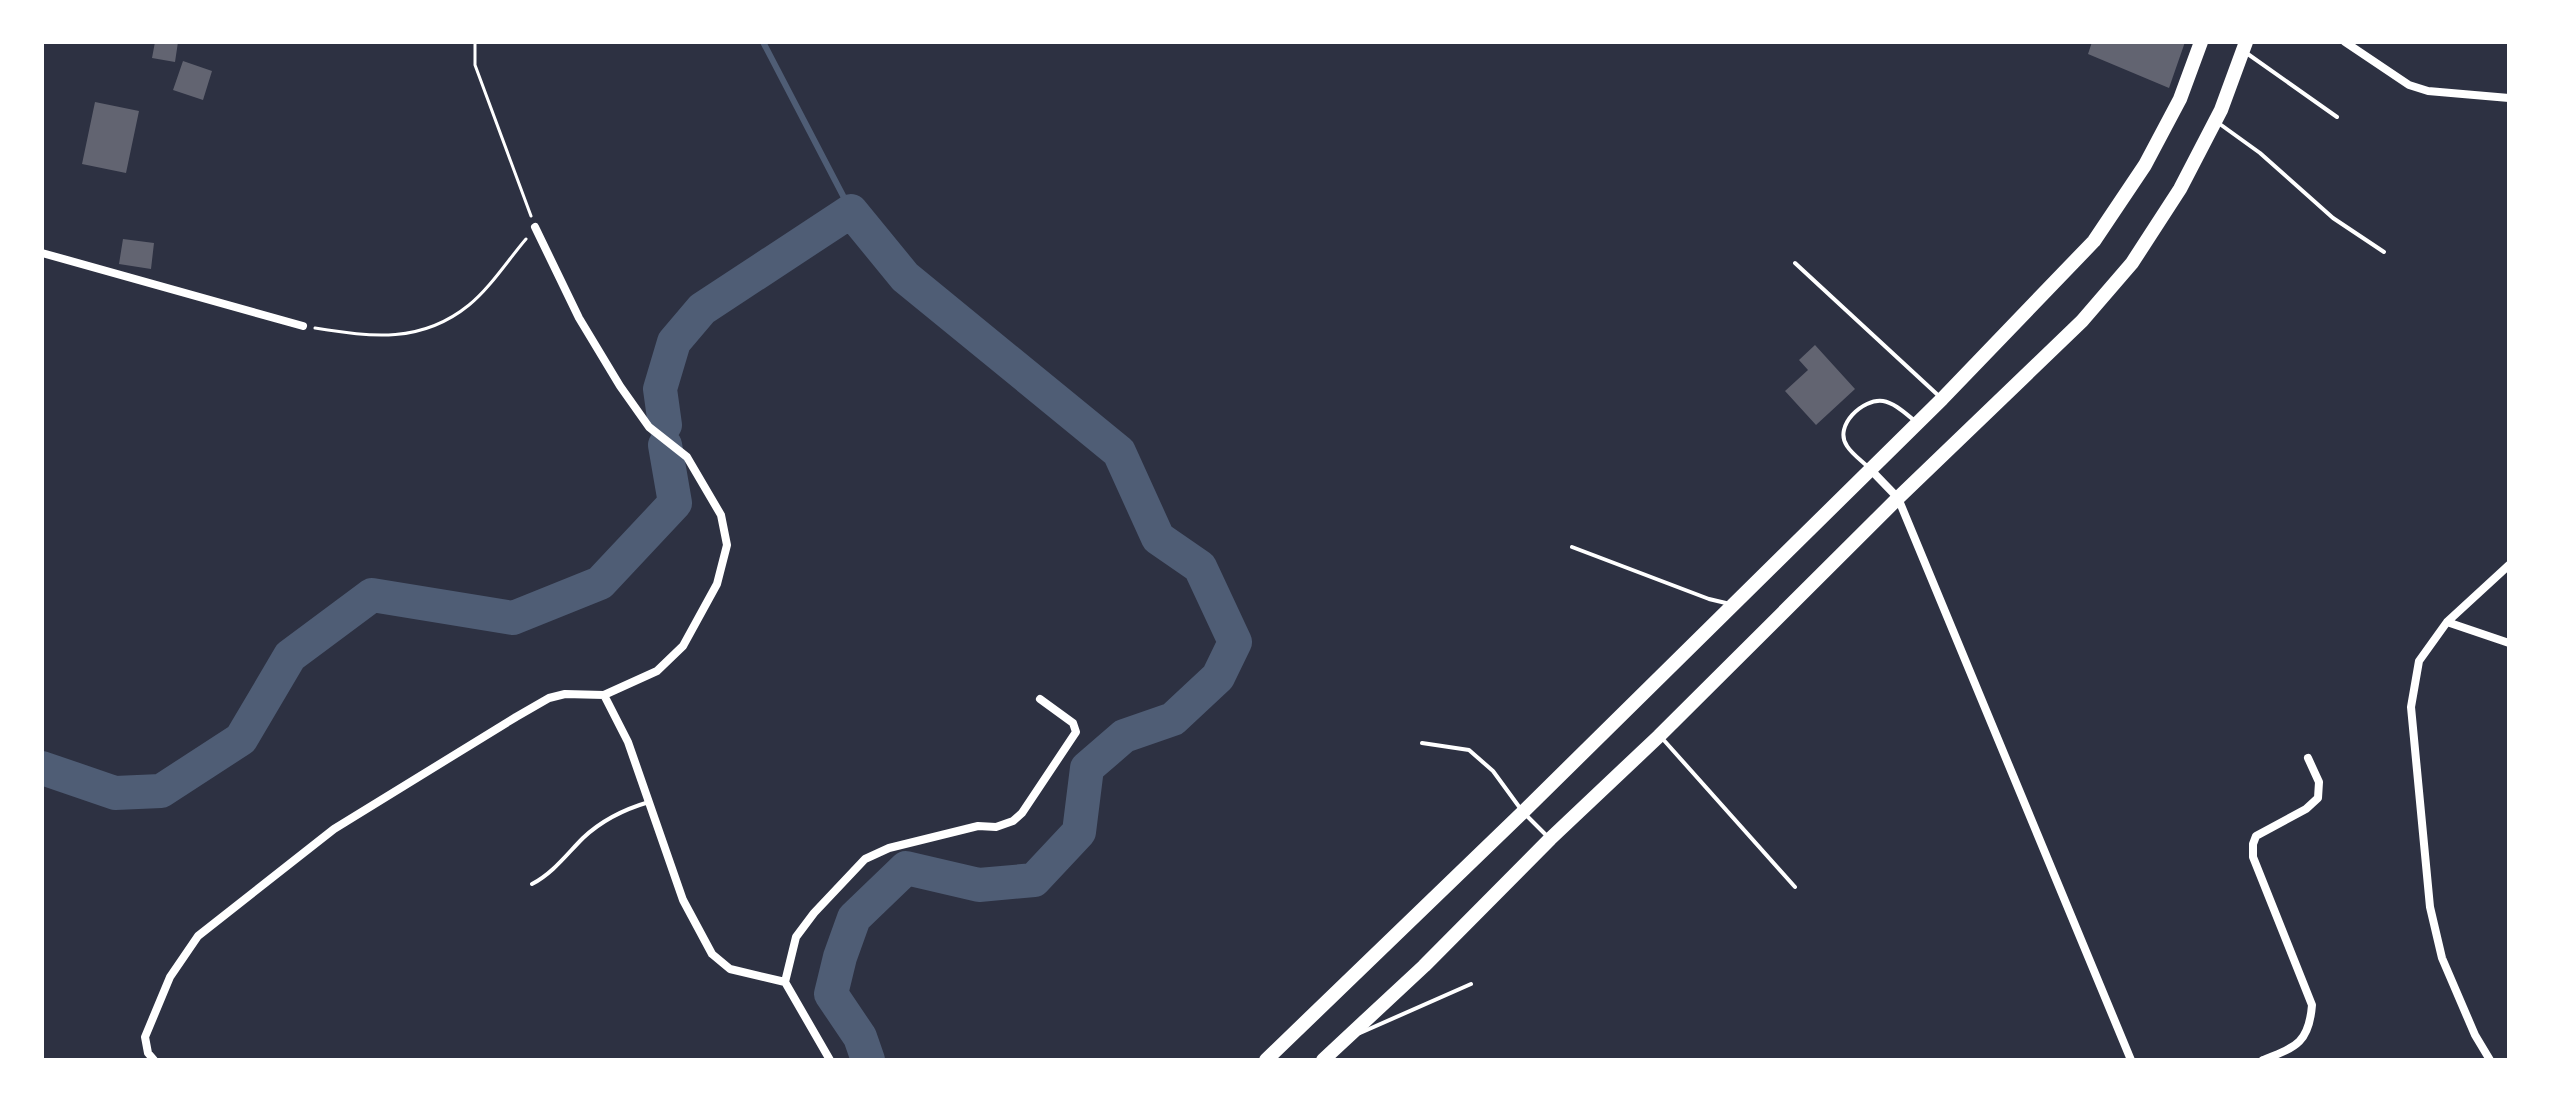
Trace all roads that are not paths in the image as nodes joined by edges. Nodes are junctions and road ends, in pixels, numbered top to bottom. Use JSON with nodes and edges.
{"nodes":[{"id":1,"x":2201,"y":42,"type":"edge"},
{"id":2,"x":2345,"y":42,"type":"edge"},
{"id":3,"x":2244,"y":46,"type":"edge"},
{"id":4,"x":2509,"y":98,"type":"edge"},
{"id":5,"x":2337,"y":117,"type":"dead end"},
{"id":6,"x":2215,"y":121,"type":"junction"},
{"id":7,"x":535,"y":227,"type":"road end"},
{"id":8,"x":2384,"y":252,"type":"dead end"},
{"id":9,"x":42,"y":253,"type":"edge"},
{"id":10,"x":1795,"y":263,"type":"dead end"},
{"id":11,"x":303,"y":326,"type":"road end"},
{"id":12,"x":1942,"y":399,"type":"junction"},
{"id":13,"x":1917,"y":422,"type":"junction"},
{"id":14,"x":1870,"y":469,"type":"junction"},
{"id":15,"x":1898,"y":498,"type":"junction"},
{"id":16,"x":1572,"y":547,"type":"dead end"},
{"id":17,"x":2509,"y":565,"type":"edge"},
{"id":18,"x":1732,"y":605,"type":"junction"},
{"id":19,"x":2447,"y":622,"type":"junction"},
{"id":20,"x":2509,"y":643,"type":"edge"},
{"id":21,"x":604,"y":695,"type":"junction"},
{"id":22,"x":1040,"y":699,"type":"dead end"},
{"id":23,"x":1659,"y":736,"type":"junction"},
{"id":24,"x":1422,"y":743,"type":"dead end"},
{"id":25,"x":2308,"y":758,"type":"dead end"},
{"id":26,"x":649,"y":801,"type":"junction"},
{"id":27,"x":1523,"y":812,"type":"junction"},
{"id":28,"x":1550,"y":839,"type":"junction"},
{"id":29,"x":532,"y":884,"type":"dead end"},
{"id":30,"x":1795,"y":887,"type":"dead end"},
{"id":31,"x":785,"y":982,"type":"junction"},
{"id":32,"x":1471,"y":984,"type":"dead end"},
{"id":33,"x":1344,"y":1041,"type":"junction"},
{"id":34,"x":154,"y":1060,"type":"edge"},
{"id":35,"x":830,"y":1060,"type":"edge"},
{"id":36,"x":1266,"y":1060,"type":"edge"},
{"id":37,"x":1323,"y":1060,"type":"edge"},
{"id":38,"x":2131,"y":1060,"type":"edge"},
{"id":39,"x":2263,"y":1060,"type":"edge"},
{"id":40,"x":2490,"y":1060,"type":"edge"}],
"edges":[{"from":1,"to":12,"type":"highway"},
{"from":2,"to":4,"type":"street"},
{"from":3,"to":5,"type":"lane"},
{"from":3,"to":6,"type":"highway"},
{"from":6,"to":8,"type":"lane"},
{"from":6,"to":15,"type":"highway"},
{"from":7,"to":21,"type":"street"},
{"from":9,"to":11,"type":"street"},
{"from":10,"to":12,"type":"lane"},
{"from":12,"to":13,"type":"highway"},
{"from":13,"to":14,"type":"highway"},
{"from":13,"to":14,"type":"lane"},
{"from":14,"to":15,"type":"street"},
{"from":14,"to":18,"type":"highway"},
{"from":15,"to":23,"type":"highway"},
{"from":15,"to":38,"type":"street"},
{"from":16,"to":18,"type":"lane"},
{"from":17,"to":19,"type":"street"},
{"from":18,"to":27,"type":"highway"},
{"from":19,"to":20,"type":"street"},
{"from":19,"to":40,"type":"street"},
{"from":21,"to":26,"type":"street"},
{"from":21,"to":34,"type":"street"},
{"from":22,"to":31,"type":"street"},
{"from":23,"to":28,"type":"highway"},
{"from":23,"to":30,"type":"lane"},
{"from":24,"to":27,"type":"lane"},
{"from":25,"to":39,"type":"street"},
{"from":26,"to":29,"type":"lane"},
{"from":26,"to":31,"type":"street"},
{"from":27,"to":28,"type":"lane"},
{"from":27,"to":36,"type":"highway"},
{"from":28,"to":33,"type":"highway"},
{"from":31,"to":35,"type":"street"},
{"from":32,"to":33,"type":"lane"},
{"from":33,"to":37,"type":"highway"}]}
